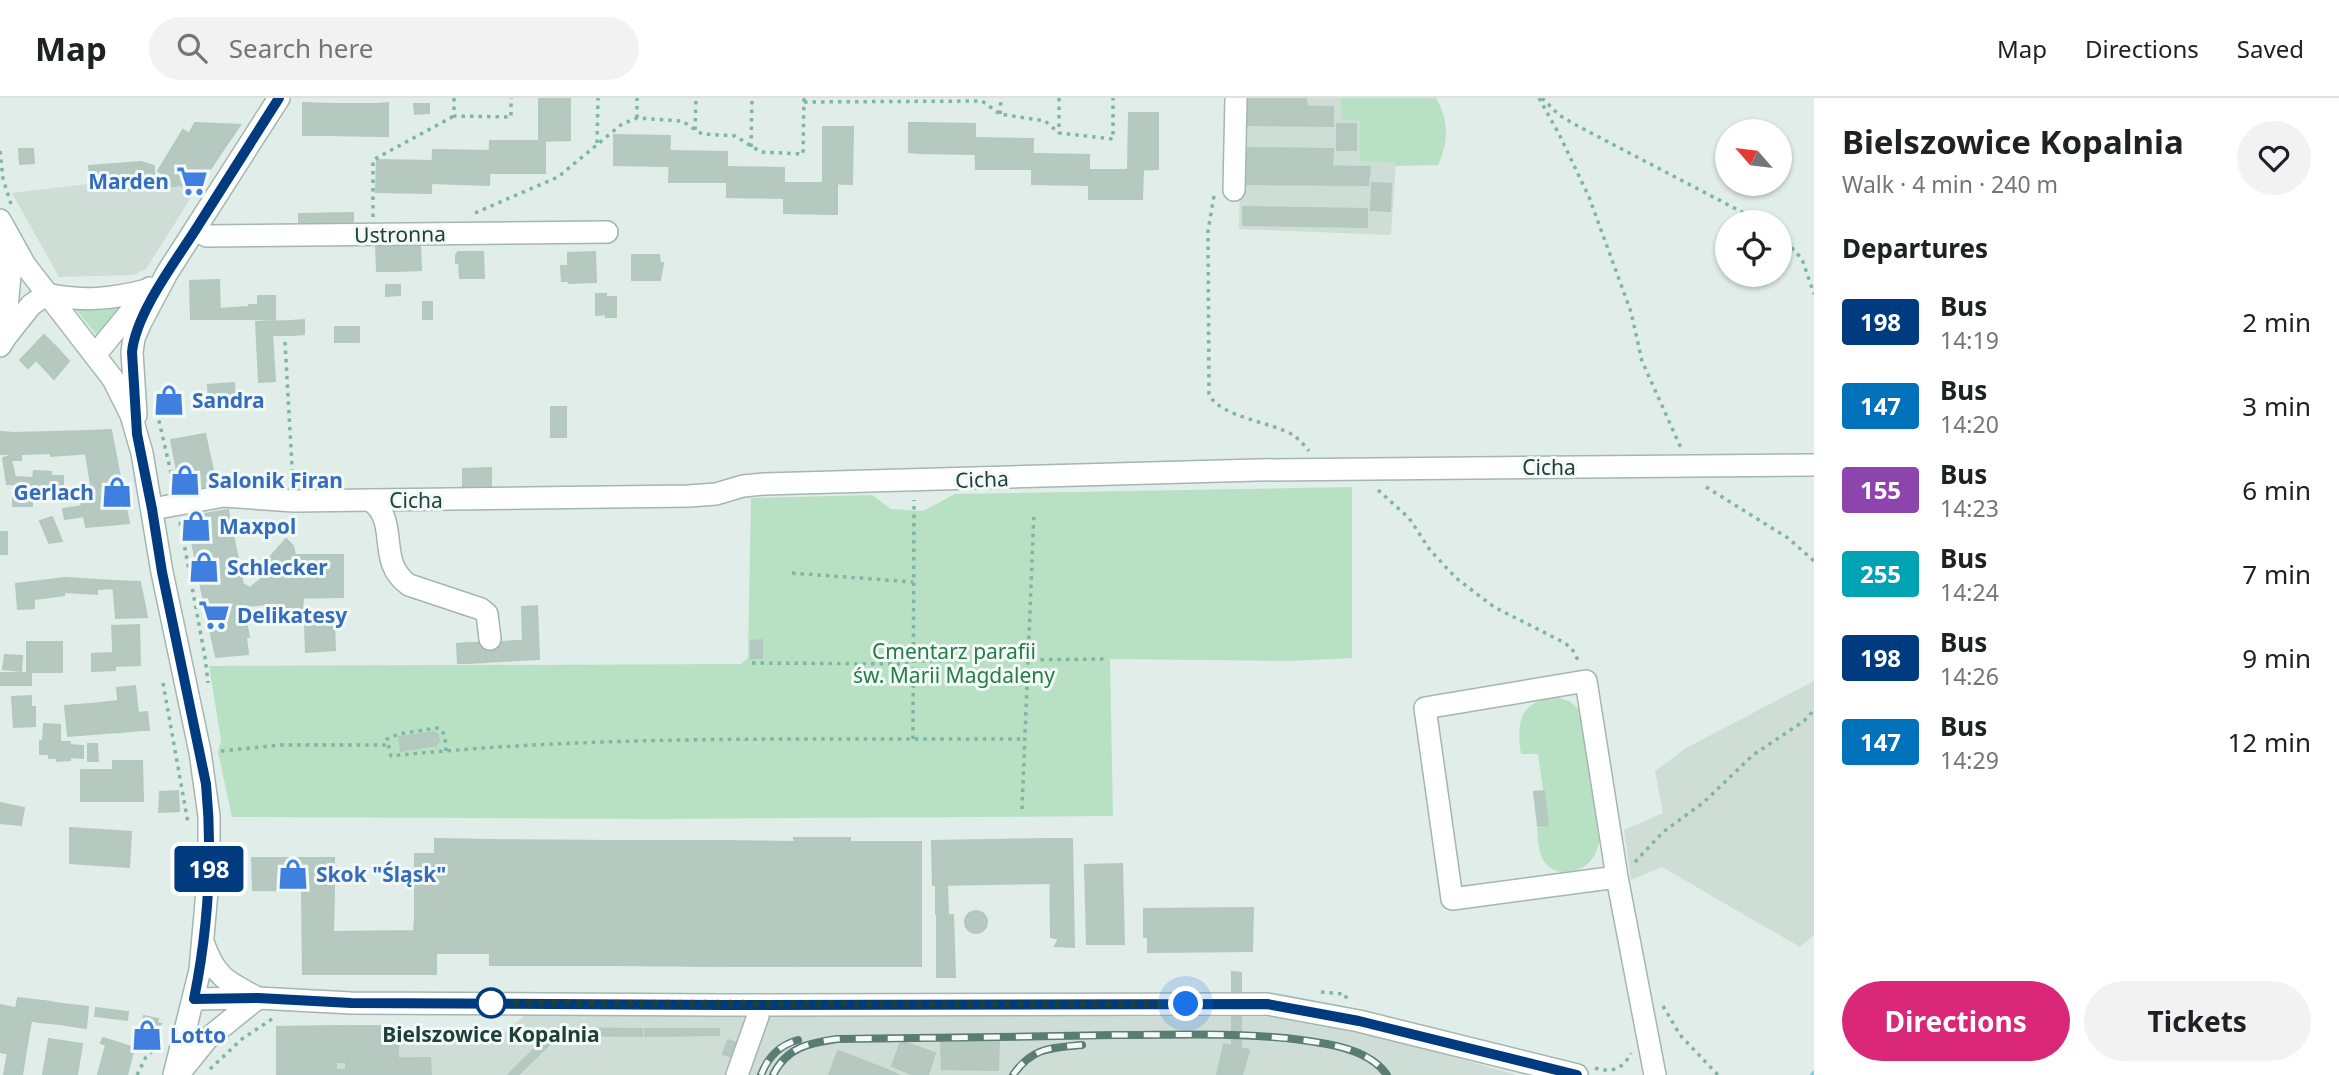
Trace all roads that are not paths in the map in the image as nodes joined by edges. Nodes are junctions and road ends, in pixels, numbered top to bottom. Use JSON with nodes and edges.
{"nodes":[{"id":1,"x":279,"y":98,"type":"edge"},
{"id":2,"x":1236,"y":98,"type":"edge"},
{"id":3,"x":1225,"y":189,"type":"road end"},
{"id":4,"x":3,"y":228,"type":"edge"},
{"id":5,"x":195,"y":230,"type":"junction"},
{"id":6,"x":607,"y":232,"type":"dead end"},
{"id":7,"x":167,"y":273,"type":"junction"},
{"id":8,"x":147,"y":290,"type":"junction"},
{"id":9,"x":47,"y":295,"type":"junction"},
{"id":10,"x":134,"y":338,"type":"junction"},
{"id":11,"x":2,"y":343,"type":"edge"},
{"id":12,"x":95,"y":355,"type":"junction"},
{"id":13,"x":137,"y":434,"type":"junction"},
{"id":14,"x":1814,"y":465,"type":"edge"},
{"id":15,"x":370,"y":500,"type":"junction"},
{"id":16,"x":152,"y":509,"type":"junction"},
{"id":17,"x":490,"y":639,"type":"dead end"},
{"id":18,"x":1624,"y":871,"type":"junction"},
{"id":19,"x":203,"y":942,"type":"junction"},
{"id":20,"x":258,"y":998,"type":"junction"},
{"id":21,"x":194,"y":999,"type":"junction"},
{"id":22,"x":757,"y":1005,"type":"junction"},
{"id":23,"x":176,"y":1075,"type":"edge"},
{"id":24,"x":737,"y":1075,"type":"edge"},
{"id":25,"x":1577,"y":1075,"type":"edge"},
{"id":26,"x":1654,"y":1075,"type":"edge"}],
"edges":[{"from":1,"to":5,"type":"street"},
{"from":2,"to":3,"type":"street"},
{"from":4,"to":9,"type":"street"},
{"from":4,"to":11,"type":"street"},
{"from":5,"to":6,"type":"street","name":"Ustronna"},
{"from":5,"to":7,"type":"street"},
{"from":7,"to":8,"type":"street"},
{"from":7,"to":10,"type":"street"},
{"from":8,"to":9,"type":"street"},
{"from":8,"to":12,"type":"street"},
{"from":9,"to":11,"type":"street"},
{"from":9,"to":12,"type":"street"},
{"from":10,"to":12,"type":"street"},
{"from":10,"to":13,"type":"street"},
{"from":12,"to":13,"type":"street"},
{"from":13,"to":16,"type":"street"},
{"from":14,"to":15,"type":"street","name":"Cicha"},
{"from":15,"to":16,"type":"street","name":"Cicha"},
{"from":15,"to":17,"type":"street"},
{"from":16,"to":19,"type":"street"},
{"from":18,"to":18,"type":"street"},
{"from":18,"to":26,"type":"street"},
{"from":19,"to":20,"type":"street"},
{"from":19,"to":21,"type":"street"},
{"from":20,"to":21,"type":"street"},
{"from":20,"to":22,"type":"street"},
{"from":20,"to":23,"type":"street"},
{"from":21,"to":23,"type":"street"},
{"from":22,"to":24,"type":"street"},
{"from":22,"to":25,"type":"street"}]}
